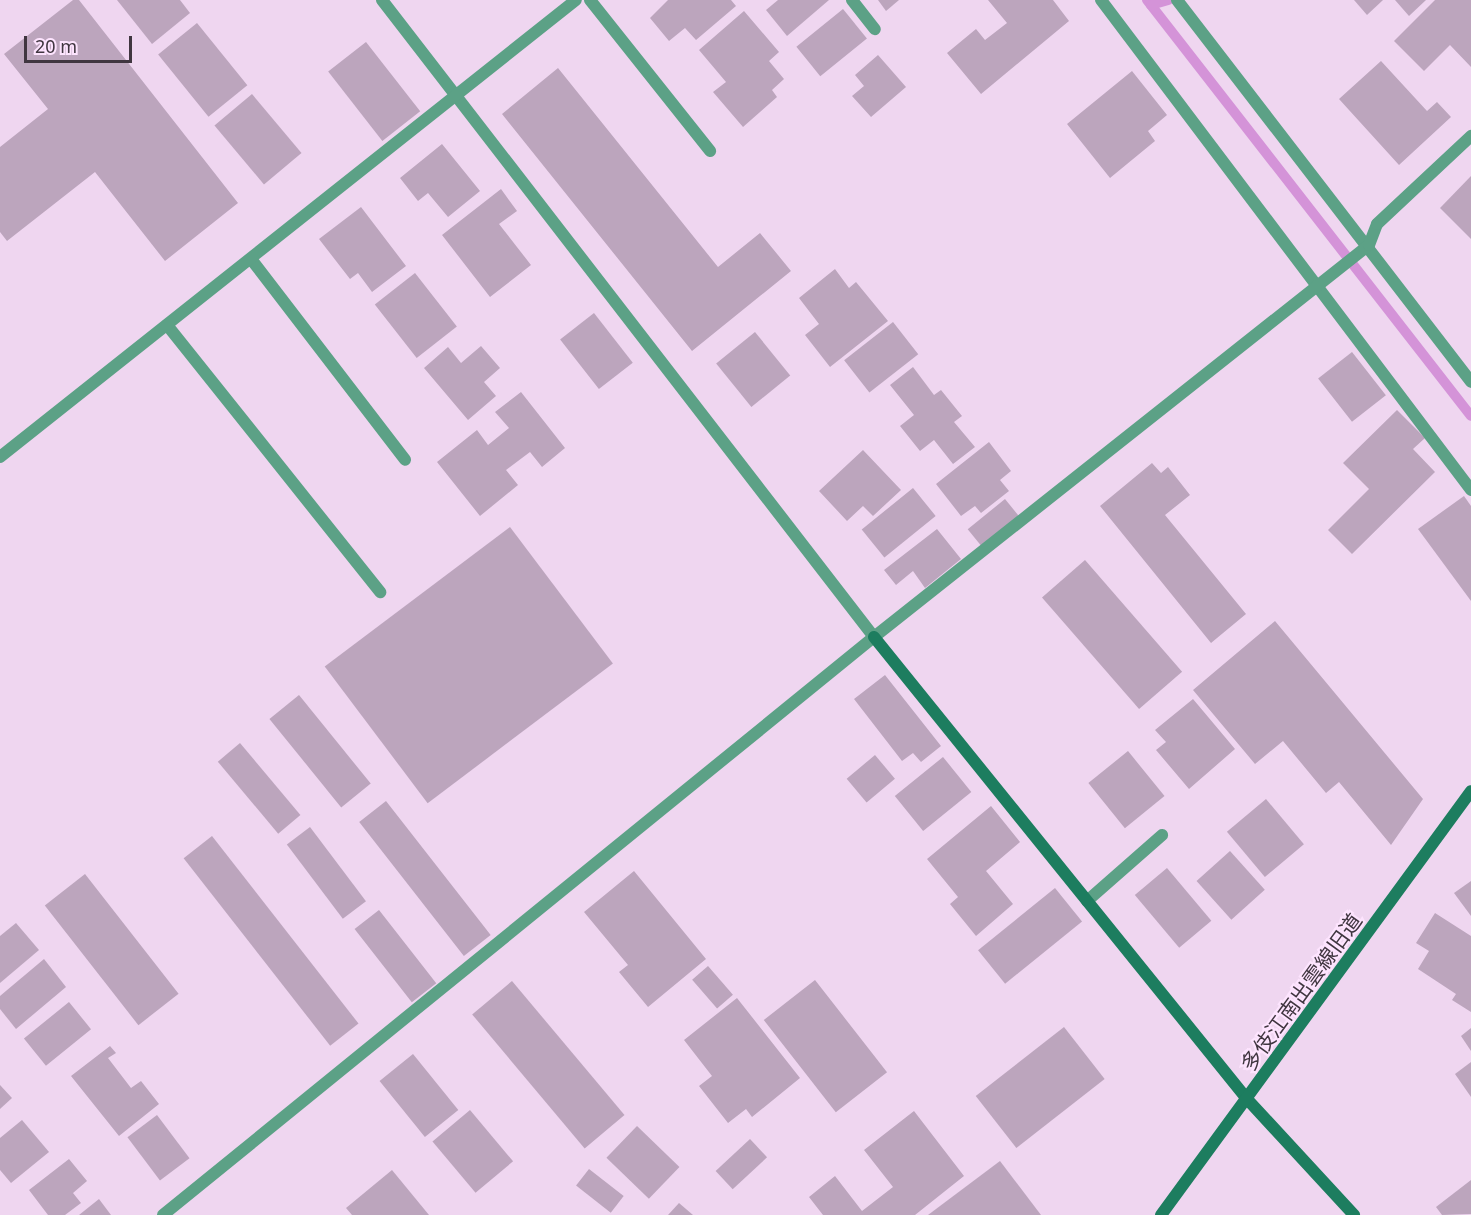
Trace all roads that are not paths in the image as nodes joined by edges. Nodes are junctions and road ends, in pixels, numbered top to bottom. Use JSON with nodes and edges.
{"nodes":[{"id":1,"x":382,"y":0,"type":"edge"},
{"id":2,"x":576,"y":0,"type":"edge"},
{"id":3,"x":590,"y":0,"type":"edge"},
{"id":4,"x":852,"y":0,"type":"edge"},
{"id":5,"x":1101,"y":0,"type":"edge"},
{"id":6,"x":1177,"y":0,"type":"edge"},
{"id":7,"x":875,"y":29,"type":"dead end"},
{"id":8,"x":459,"y":96,"type":"junction"},
{"id":9,"x":1471,"y":136,"type":"edge"},
{"id":10,"x":710,"y":152,"type":"dead end"},
{"id":11,"x":1369,"y":245,"type":"junction"},
{"id":12,"x":251,"y":259,"type":"junction"},
{"id":13,"x":1319,"y":285,"type":"junction"},
{"id":14,"x":166,"y":326,"type":"junction"},
{"id":15,"x":1471,"y":382,"type":"edge"},
{"id":16,"x":0,"y":457,"type":"edge"},
{"id":17,"x":405,"y":460,"type":"dead end"},
{"id":18,"x":1471,"y":490,"type":"edge"},
{"id":19,"x":380,"y":592,"type":"dead end"},
{"id":20,"x":874,"y":637,"type":"junction"},
{"id":21,"x":1471,"y":791,"type":"edge"},
{"id":22,"x":1162,"y":835,"type":"dead end"},
{"id":23,"x":1087,"y":901,"type":"junction"},
{"id":24,"x":1247,"y":1099,"type":"junction"},
{"id":25,"x":163,"y":1215,"type":"edge"},
{"id":26,"x":1161,"y":1215,"type":"edge"},
{"id":27,"x":1354,"y":1215,"type":"edge"}],
"edges":[{"from":1,"to":8,"type":"street"},
{"from":2,"to":8,"type":"street"},
{"from":3,"to":10,"type":"street"},
{"from":4,"to":7,"type":"street"},
{"from":5,"to":13,"type":"street"},
{"from":6,"to":11,"type":"street"},
{"from":8,"to":12,"type":"street"},
{"from":8,"to":20,"type":"street"},
{"from":9,"to":11,"type":"street"},
{"from":11,"to":13,"type":"street"},
{"from":11,"to":15,"type":"street"},
{"from":12,"to":14,"type":"street"},
{"from":12,"to":17,"type":"street"},
{"from":13,"to":18,"type":"street"},
{"from":13,"to":20,"type":"street"},
{"from":14,"to":16,"type":"street"},
{"from":14,"to":19,"type":"street"},
{"from":20,"to":23,"type":"street"},
{"from":20,"to":25,"type":"street"},
{"from":21,"to":24,"type":"street","name":"多伎江南出雲線旧道"},
{"from":22,"to":23,"type":"street"},
{"from":23,"to":24,"type":"street"},
{"from":24,"to":26,"type":"street","name":"多伎江南出雲線旧道"},
{"from":24,"to":27,"type":"street"}]}
